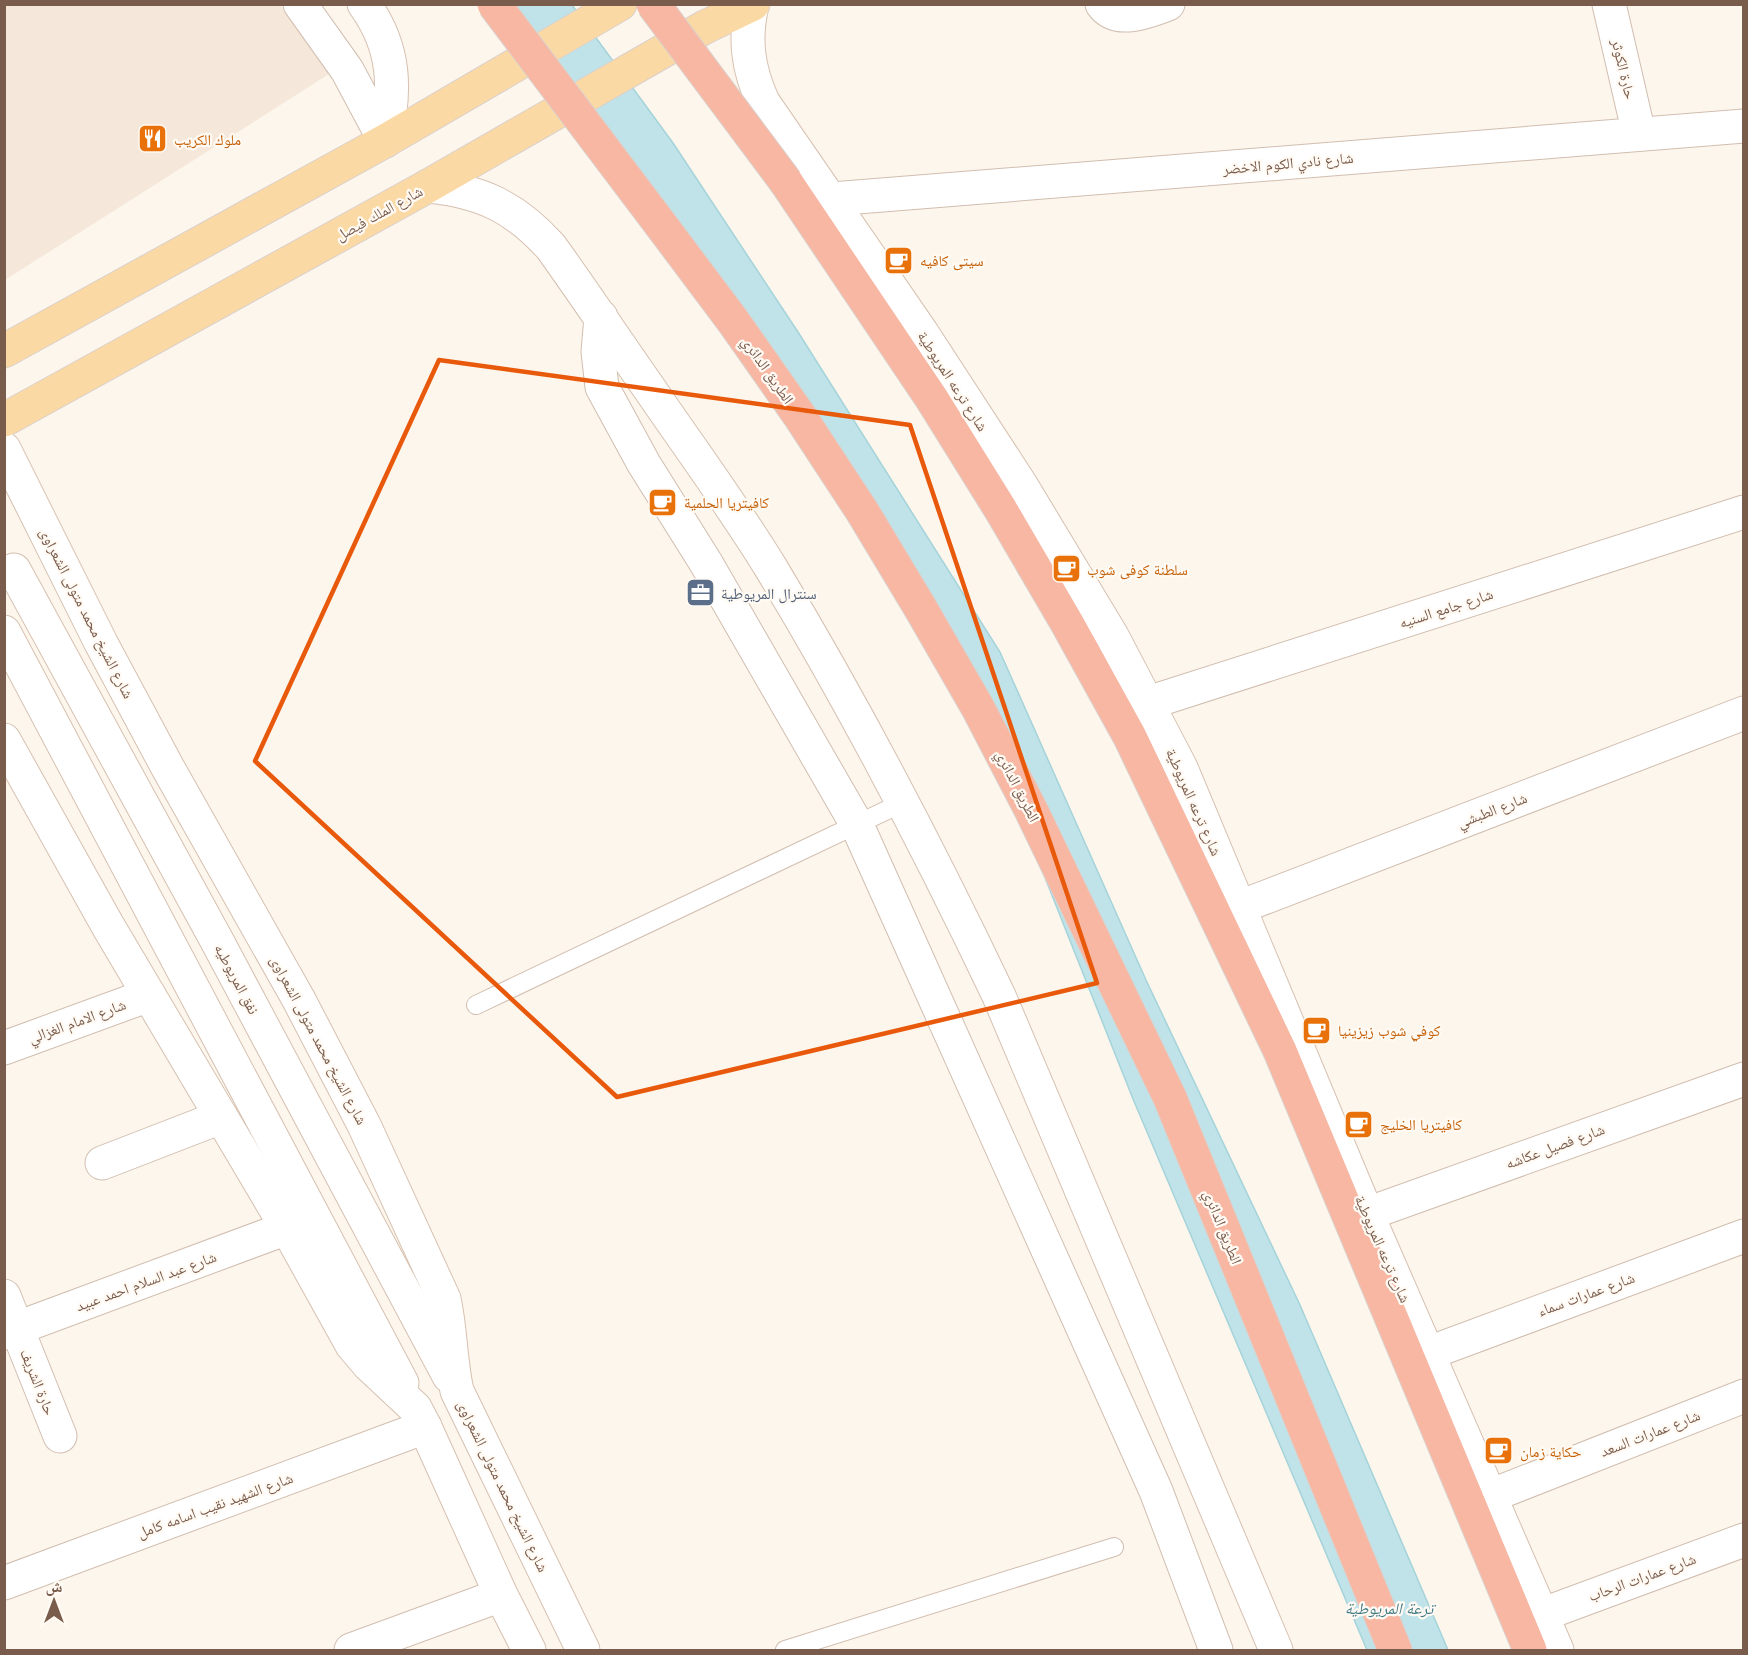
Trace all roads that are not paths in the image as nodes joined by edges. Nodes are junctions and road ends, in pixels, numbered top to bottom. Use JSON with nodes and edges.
{"nodes":[{"id":1,"x":300,"y":4,"type":"edge"},
{"id":2,"x":364,"y":4,"type":"edge"},
{"id":3,"x":494,"y":4,"type":"edge"},
{"id":4,"x":620,"y":4,"type":"edge"},
{"id":5,"x":653,"y":4,"type":"edge"},
{"id":6,"x":1102,"y":4,"type":"edge"},
{"id":7,"x":1168,"y":4,"type":"edge"},
{"id":8,"x":1610,"y":4,"type":"edge"},
{"id":9,"x":752,"y":5,"type":"edge"},
{"id":10,"x":1743,"y":126,"type":"edge"},
{"id":11,"x":1639,"y":134,"type":"junction"},
{"id":12,"x":385,"y":141,"type":"junction"},
{"id":13,"x":428,"y":186,"type":"junction"},
{"id":14,"x":832,"y":200,"type":"junction"},
{"id":15,"x":601,"y":317,"type":"junction"},
{"id":16,"x":4,"y":351,"type":"edge"},
{"id":17,"x":4,"y":420,"type":"edge"},
{"id":18,"x":4,"y":449,"type":"edge"},
{"id":19,"x":14,"y":491,"type":"edge"},
{"id":20,"x":1743,"y":512,"type":"edge"},
{"id":21,"x":14,"y":570,"type":"dead end"},
{"id":22,"x":4,"y":632,"type":"edge"},
{"id":23,"x":1148,"y":704,"type":"junction"},
{"id":24,"x":1743,"y":713,"type":"edge"},
{"id":25,"x":4,"y":740,"type":"edge"},
{"id":26,"x":904,"y":802,"type":"junction"},
{"id":27,"x":857,"y":825,"type":"junction"},
{"id":28,"x":1240,"y":907,"type":"junction"},
{"id":29,"x":149,"y":995,"type":"junction"},
{"id":30,"x":476,"y":1005,"type":"dead end"},
{"id":31,"x":4,"y":1048,"type":"edge"},
{"id":32,"x":1743,"y":1079,"type":"edge"},
{"id":33,"x":221,"y":1117,"type":"junction"},
{"id":34,"x":102,"y":1163,"type":"dead end"},
{"id":35,"x":1367,"y":1214,"type":"junction"},
{"id":36,"x":287,"y":1228,"type":"junction"},
{"id":37,"x":1743,"y":1236,"type":"edge"},
{"id":38,"x":4,"y":1296,"type":"edge"},
{"id":39,"x":10,"y":1330,"type":"edge"},
{"id":40,"x":1429,"y":1353,"type":"junction"},
{"id":41,"x":457,"y":1391,"type":"junction"},
{"id":42,"x":1743,"y":1396,"type":"edge"},
{"id":43,"x":420,"y":1418,"type":"junction"},
{"id":44,"x":60,"y":1436,"type":"dead end"},
{"id":45,"x":1490,"y":1496,"type":"junction"},
{"id":46,"x":1743,"y":1539,"type":"edge"},
{"id":47,"x":1114,"y":1547,"type":"dead end"},
{"id":48,"x":4,"y":1583,"type":"edge"},
{"id":49,"x":501,"y":1595,"type":"junction"},
{"id":50,"x":1541,"y":1615,"type":"junction"},
{"id":51,"x":351,"y":1650,"type":"edge"},
{"id":52,"x":529,"y":1650,"type":"edge"},
{"id":53,"x":583,"y":1650,"type":"edge"},
{"id":54,"x":785,"y":1650,"type":"edge"},
{"id":55,"x":1216,"y":1650,"type":"edge"},
{"id":56,"x":1276,"y":1650,"type":"edge"},
{"id":57,"x":1395,"y":1650,"type":"edge"},
{"id":58,"x":1530,"y":1650,"type":"edge"},
{"id":59,"x":1557,"y":1650,"type":"edge"}],
"edges":[{"from":1,"to":12,"type":"main road"},
{"from":2,"to":12,"type":"main road"},
{"from":3,"to":57,"type":"highway","name":"الطريق الدائري","bridge":true},
{"from":4,"to":12,"type":"main road"},
{"from":5,"to":58,"type":"highway","bridge":true},
{"from":6,"to":7,"type":"main road"},
{"from":8,"to":11,"type":"main road","name":"حارة الكوثر"},
{"from":9,"to":13,"type":"main road","name":"شارع الملك فيصل","bridge":true},
{"from":9,"to":14,"type":"main road","name":"شارع ترعه المريوطية"},
{"from":10,"to":11,"type":"main road","name":"شارع نادي الكوم الاخضر"},
{"from":11,"to":14,"type":"main road","name":"شارع نادي الكوم الاخضر"},
{"from":12,"to":16,"type":"main road"},
{"from":13,"to":15,"type":"main road"},
{"from":13,"to":17,"type":"main road","name":"شارع الملك فيصل"},
{"from":14,"to":23,"type":"main road","name":"شارع ترعه المريوطية"},
{"from":15,"to":26,"type":"main road"},
{"from":15,"to":27,"type":"main road"},
{"from":18,"to":19,"type":"main road","name":"شارع الشيخ محمد متولى الشعراوى"},
{"from":19,"to":41,"type":"main road","name":"شارع الشيخ محمد متولى الشعراوى"},
{"from":20,"to":23,"type":"main road","name":"شارع جامع السنيه"},
{"from":21,"to":41,"type":"main road","name":"نفق المريوطيه"},
{"from":22,"to":43,"type":"main road"},
{"from":23,"to":28,"type":"main road","name":"شارع ترعه المريوطية"},
{"from":24,"to":28,"type":"main road","name":"شارع الطبشي"},
{"from":25,"to":29,"type":"main road"},
{"from":26,"to":27,"type":"lane"},
{"from":26,"to":56,"type":"main road"},
{"from":27,"to":30,"type":"lane"},
{"from":27,"to":55,"type":"main road"},
{"from":28,"to":35,"type":"main road","name":"شارع ترعه المريوطية"},
{"from":29,"to":31,"type":"main road","name":"شارع الامام الغزالي"},
{"from":29,"to":33,"type":"main road"},
{"from":32,"to":35,"type":"main road","name":"شارع فصيل عكاشه"},
{"from":33,"to":34,"type":"main road"},
{"from":33,"to":36,"type":"main road"},
{"from":35,"to":40,"type":"main road","name":"شارع ترعه المريوطية"},
{"from":36,"to":39,"type":"main road","name":"شارع عبد السلام احمد عبيد"},
{"from":36,"to":43,"type":"main road"},
{"from":37,"to":40,"type":"main road","name":"شارع عمارات سماء"},
{"from":38,"to":39,"type":"main road","name":"حارة الشريف"},
{"from":39,"to":44,"type":"main road","name":"حارة الشريف"},
{"from":40,"to":45,"type":"main road","name":"شارع ترعه المريوطية"},
{"from":41,"to":53,"type":"main road","name":"شارع الشيخ محمد متولى الشعراوى"},
{"from":42,"to":45,"type":"main road","name":"شارع عمارات السعد"},
{"from":43,"to":48,"type":"main road","name":"شارع الشهيد نقيب اسامه كامل"},
{"from":43,"to":49,"type":"main road"},
{"from":45,"to":50,"type":"main road","name":"شارع ترعه المريوطية"},
{"from":46,"to":50,"type":"main road","name":"شارع عمارات الرحاب"},
{"from":47,"to":54,"type":"lane"},
{"from":49,"to":51,"type":"main road"},
{"from":49,"to":52,"type":"main road"},
{"from":50,"to":59,"type":"main road","name":"شارع ترعه المريوطية"}]}
